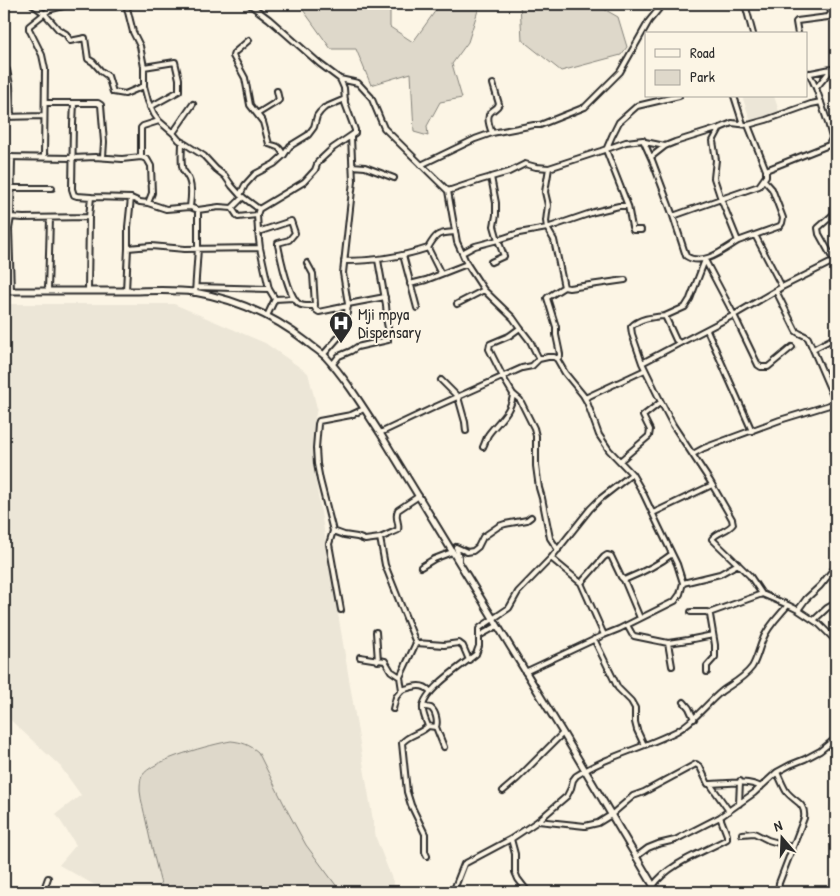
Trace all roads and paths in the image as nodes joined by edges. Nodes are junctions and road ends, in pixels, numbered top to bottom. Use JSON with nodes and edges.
{"nodes":[{"id":1,"x":32,"y":4,"type":"edge"},
{"id":2,"x":64,"y":4,"type":"edge"},
{"id":3,"x":126,"y":4,"type":"edge"},
{"id":4,"x":248,"y":4,"type":"edge"},
{"id":5,"x":663,"y":4,"type":"edge"},
{"id":6,"x":745,"y":4,"type":"edge"},
{"id":7,"x":827,"y":4,"type":"edge"},
{"id":8,"x":836,"y":8,"type":"edge"},
{"id":9,"x":832,"y":13,"type":"junction"},
{"id":10,"x":44,"y":14,"type":"junction"},
{"id":11,"x":752,"y":32,"type":"edge"},
{"id":12,"x":798,"y":32,"type":"edge"},
{"id":13,"x":250,"y":40,"type":"dead end"},
{"id":14,"x":144,"y":67,"type":"junction"},
{"id":15,"x":836,"y":68,"type":"edge"},
{"id":16,"x":4,"y":69,"type":"edge"},
{"id":17,"x":831,"y":70,"type":"junction"},
{"id":18,"x":808,"y":74,"type":"edge"},
{"id":19,"x":340,"y":79,"type":"junction"},
{"id":20,"x":493,"y":84,"type":"dead end"},
{"id":21,"x":144,"y":86,"type":"junction"},
{"id":22,"x":816,"y":88,"type":"junction"},
{"id":23,"x":277,"y":90,"type":"dead end"},
{"id":24,"x":671,"y":98,"type":"edge"},
{"id":25,"x":735,"y":98,"type":"edge"},
{"id":26,"x":345,"y":99,"type":"junction"},
{"id":27,"x":821,"y":102,"type":"junction"},
{"id":28,"x":45,"y":103,"type":"junction"},
{"id":29,"x":74,"y":103,"type":"junction"},
{"id":30,"x":193,"y":104,"type":"dead end"},
{"id":31,"x":150,"y":107,"type":"junction"},
{"id":32,"x":257,"y":114,"type":"junction"},
{"id":33,"x":44,"y":116,"type":"junction"},
{"id":34,"x":4,"y":117,"type":"edge"},
{"id":35,"x":10,"y":117,"type":"junction"},
{"id":36,"x":836,"y":119,"type":"edge"},
{"id":37,"x":159,"y":121,"type":"junction"},
{"id":38,"x":745,"y":124,"type":"junction"},
{"id":39,"x":829,"y":126,"type":"junction"},
{"id":40,"x":720,"y":128,"type":"junction"},
{"id":41,"x":173,"y":133,"type":"junction"},
{"id":42,"x":492,"y":133,"type":"junction"},
{"id":43,"x":351,"y":137,"type":"junction"},
{"id":44,"x":182,"y":142,"type":"junction"},
{"id":45,"x":645,"y":142,"type":"junction"},
{"id":46,"x":665,"y":146,"type":"junction"},
{"id":47,"x":606,"y":150,"type":"junction"},
{"id":48,"x":284,"y":155,"type":"junction"},
{"id":49,"x":4,"y":157,"type":"edge"},
{"id":50,"x":12,"y":157,"type":"junction"},
{"id":51,"x":44,"y":157,"type":"junction"},
{"id":52,"x":141,"y":157,"type":"junction"},
{"id":53,"x":651,"y":157,"type":"junction"},
{"id":54,"x":73,"y":158,"type":"junction"},
{"id":55,"x":103,"y":158,"type":"junction"},
{"id":56,"x":421,"y":165,"type":"junction"},
{"id":57,"x":352,"y":166,"type":"junction"},
{"id":58,"x":549,"y":168,"type":"junction"},
{"id":59,"x":766,"y":170,"type":"junction"},
{"id":60,"x":491,"y":177,"type":"junction"},
{"id":61,"x":394,"y":178,"type":"dead end"},
{"id":62,"x":764,"y":180,"type":"junction"},
{"id":63,"x":11,"y":188,"type":"junction"},
{"id":64,"x":52,"y":188,"type":"dead end"},
{"id":65,"x":448,"y":191,"type":"junction"},
{"id":66,"x":242,"y":196,"type":"junction"},
{"id":67,"x":91,"y":197,"type":"junction"},
{"id":68,"x":131,"y":198,"type":"junction"},
{"id":69,"x":721,"y":199,"type":"junction"},
{"id":70,"x":148,"y":203,"type":"junction"},
{"id":71,"x":628,"y":206,"type":"junction"},
{"id":72,"x":190,"y":207,"type":"junction"},
{"id":73,"x":232,"y":208,"type":"junction"},
{"id":74,"x":259,"y":209,"type":"junction"},
{"id":75,"x":198,"y":210,"type":"junction"},
{"id":76,"x":836,"y":212,"type":"edge"},
{"id":77,"x":257,"y":215,"type":"junction"},
{"id":78,"x":673,"y":216,"type":"junction"},
{"id":79,"x":11,"y":217,"type":"junction"},
{"id":80,"x":89,"y":217,"type":"junction"},
{"id":81,"x":50,"y":218,"type":"junction"},
{"id":82,"x":547,"y":228,"type":"junction"},
{"id":83,"x":4,"y":229,"type":"edge"},
{"id":84,"x":9,"y":229,"type":"junction"},
{"id":85,"x":641,"y":230,"type":"dead end"},
{"id":86,"x":258,"y":232,"type":"junction"},
{"id":87,"x":455,"y":232,"type":"junction"},
{"id":88,"x":755,"y":235,"type":"junction"},
{"id":89,"x":498,"y":240,"type":"junction"},
{"id":90,"x":738,"y":241,"type":"junction"},
{"id":91,"x":128,"y":248,"type":"junction"},
{"id":92,"x":198,"y":248,"type":"junction"},
{"id":93,"x":260,"y":248,"type":"junction"},
{"id":94,"x":428,"y":248,"type":"junction"},
{"id":95,"x":462,"y":253,"type":"junction"},
{"id":96,"x":403,"y":254,"type":"junction"},
{"id":97,"x":378,"y":260,"type":"junction"},
{"id":98,"x":704,"y":260,"type":"junction"},
{"id":99,"x":835,"y":260,"type":"edge"},
{"id":100,"x":344,"y":262,"type":"junction"},
{"id":101,"x":491,"y":262,"type":"dead end"},
{"id":102,"x":307,"y":263,"type":"dead end"},
{"id":103,"x":467,"y":264,"type":"junction"},
{"id":104,"x":441,"y":274,"type":"junction"},
{"id":105,"x":625,"y":280,"type":"dead end"},
{"id":106,"x":410,"y":284,"type":"junction"},
{"id":107,"x":564,"y":287,"type":"junction"},
{"id":108,"x":782,"y":288,"type":"junction"},
{"id":109,"x":269,"y":289,"type":"junction"},
{"id":110,"x":126,"y":290,"type":"junction"},
{"id":111,"x":196,"y":290,"type":"junction"},
{"id":112,"x":484,"y":290,"type":"junction"},
{"id":113,"x":4,"y":291,"type":"edge"},
{"id":114,"x":11,"y":291,"type":"junction"},
{"id":115,"x":48,"y":291,"type":"junction"},
{"id":116,"x":88,"y":291,"type":"junction"},
{"id":117,"x":776,"y":291,"type":"junction"},
{"id":118,"x":385,"y":297,"type":"junction"},
{"id":119,"x":293,"y":298,"type":"junction"},
{"id":120,"x":275,"y":299,"type":"junction"},
{"id":121,"x":457,"y":304,"type":"dead end"},
{"id":122,"x":348,"y":305,"type":"junction"},
{"id":123,"x":314,"y":306,"type":"junction"},
{"id":124,"x":417,"y":308,"type":"dead end"},
{"id":125,"x":734,"y":315,"type":"junction"},
{"id":126,"x":267,"y":316,"type":"junction"},
{"id":127,"x":665,"y":316,"type":"junction"},
{"id":128,"x":388,"y":328,"type":"dead end"},
{"id":129,"x":520,"y":328,"type":"junction"},
{"id":130,"x":707,"y":330,"type":"junction"},
{"id":131,"x":836,"y":337,"type":"edge"},
{"id":132,"x":388,"y":340,"type":"dead end"},
{"id":133,"x":680,"y":343,"type":"junction"},
{"id":134,"x":792,"y":347,"type":"dead end"},
{"id":135,"x":813,"y":349,"type":"junction"},
{"id":136,"x":323,"y":355,"type":"junction"},
{"id":137,"x":539,"y":359,"type":"junction"},
{"id":138,"x":557,"y":359,"type":"junction"},
{"id":139,"x":642,"y":363,"type":"junction"},
{"id":140,"x":332,"y":365,"type":"junction"},
{"id":141,"x":645,"y":370,"type":"junction"},
{"id":142,"x":503,"y":377,"type":"junction"},
{"id":143,"x":441,"y":380,"type":"dead end"},
{"id":144,"x":513,"y":394,"type":"junction"},
{"id":145,"x":458,"y":397,"type":"junction"},
{"id":146,"x":585,"y":398,"type":"junction"},
{"id":147,"x":661,"y":402,"type":"junction"},
{"id":148,"x":836,"y":403,"type":"edge"},
{"id":149,"x":364,"y":409,"type":"junction"},
{"id":150,"x":466,"y":431,"type":"dead end"},
{"id":151,"x":752,"y":431,"type":"junction"},
{"id":152,"x":380,"y":433,"type":"junction"},
{"id":153,"x":483,"y":447,"type":"dead end"},
{"id":154,"x":693,"y":454,"type":"junction"},
{"id":155,"x":620,"y":461,"type":"junction"},
{"id":156,"x":632,"y":474,"type":"junction"},
{"id":157,"x":712,"y":485,"type":"junction"},
{"id":158,"x":419,"y":496,"type":"junction"},
{"id":159,"x":653,"y":513,"type":"junction"},
{"id":160,"x":531,"y":517,"type":"dead end"},
{"id":161,"x":333,"y":531,"type":"junction"},
{"id":162,"x":380,"y":538,"type":"junction"},
{"id":163,"x":558,"y":550,"type":"junction"},
{"id":164,"x":452,"y":552,"type":"junction"},
{"id":165,"x":672,"y":554,"type":"junction"},
{"id":166,"x":551,"y":558,"type":"junction"},
{"id":167,"x":458,"y":563,"type":"junction"},
{"id":168,"x":738,"y":564,"type":"junction"},
{"id":169,"x":421,"y":566,"type":"dead end"},
{"id":170,"x":836,"y":566,"type":"edge"},
{"id":171,"x":624,"y":580,"type":"junction"},
{"id":172,"x":581,"y":583,"type":"junction"},
{"id":173,"x":683,"y":583,"type":"junction"},
{"id":174,"x":762,"y":594,"type":"junction"},
{"id":175,"x":836,"y":604,"type":"edge"},
{"id":176,"x":788,"y":605,"type":"junction"},
{"id":177,"x":341,"y":610,"type":"dead end"},
{"id":178,"x":798,"y":610,"type":"junction"},
{"id":179,"x":691,"y":612,"type":"dead end"},
{"id":180,"x":709,"y":613,"type":"junction"},
{"id":181,"x":640,"y":618,"type":"junction"},
{"id":182,"x":493,"y":619,"type":"junction"},
{"id":183,"x":814,"y":620,"type":"junction"},
{"id":184,"x":627,"y":625,"type":"junction"},
{"id":185,"x":497,"y":626,"type":"junction"},
{"id":186,"x":376,"y":632,"type":"dead end"},
{"id":187,"x":604,"y":635,"type":"junction"},
{"id":188,"x":479,"y":636,"type":"junction"},
{"id":189,"x":713,"y":636,"type":"junction"},
{"id":190,"x":594,"y":640,"type":"junction"},
{"id":191,"x":836,"y":641,"type":"edge"},
{"id":192,"x":668,"y":642,"type":"junction"},
{"id":193,"x":416,"y":643,"type":"junction"},
{"id":194,"x":360,"y":658,"type":"dead end"},
{"id":195,"x":469,"y":660,"type":"junction"},
{"id":196,"x":378,"y":661,"type":"junction"},
{"id":197,"x":672,"y":666,"type":"dead end"},
{"id":198,"x":525,"y":672,"type":"junction"},
{"id":199,"x":707,"y":672,"type":"dead end"},
{"id":200,"x":400,"y":677,"type":"junction"},
{"id":201,"x":402,"y":690,"type":"junction"},
{"id":202,"x":430,"y":691,"type":"junction"},
{"id":203,"x":684,"y":702,"type":"dead end"},
{"id":204,"x":423,"y":706,"type":"junction"},
{"id":205,"x":393,"y":709,"type":"dead end"},
{"id":206,"x":694,"y":719,"type":"junction"},
{"id":207,"x":428,"y":726,"type":"junction"},
{"id":208,"x":436,"y":727,"type":"junction"},
{"id":209,"x":563,"y":733,"type":"junction"},
{"id":210,"x":836,"y":738,"type":"edge"},
{"id":211,"x":644,"y":746,"type":"junction"},
{"id":212,"x":444,"y":747,"type":"dead end"},
{"id":213,"x":584,"y":770,"type":"junction"},
{"id":214,"x":777,"y":772,"type":"junction"},
{"id":215,"x":740,"y":782,"type":"junction"},
{"id":216,"x":710,"y":784,"type":"junction"},
{"id":217,"x":761,"y":787,"type":"junction"},
{"id":218,"x":503,"y":791,"type":"dead end"},
{"id":219,"x":739,"y":804,"type":"junction"},
{"id":220,"x":729,"y":811,"type":"junction"},
{"id":221,"x":611,"y":815,"type":"junction"},
{"id":222,"x":720,"y":818,"type":"junction"},
{"id":223,"x":538,"y":821,"type":"junction"},
{"id":224,"x":742,"y":834,"type":"dead end"},
{"id":225,"x":511,"y":839,"type":"junction"},
{"id":226,"x":792,"y":847,"type":"junction"},
{"id":227,"x":428,"y":856,"type":"dead end"},
{"id":228,"x":636,"y":856,"type":"junction"},
{"id":229,"x":48,"y":878,"type":"dead end"},
{"id":230,"x":653,"y":886,"type":"junction"},
{"id":231,"x":43,"y":892,"type":"edge"},
{"id":232,"x":453,"y":892,"type":"edge"},
{"id":233,"x":528,"y":892,"type":"edge"},
{"id":234,"x":657,"y":892,"type":"edge"},
{"id":235,"x":778,"y":892,"type":"edge"}],
"edges":[{"from":1,"to":10,"type":"street"},
{"from":2,"to":10,"type":"street"},
{"from":3,"to":14,"type":"street"},
{"from":4,"to":19,"type":"street"},
{"from":5,"to":42,"type":"street"},
{"from":6,"to":11,"type":"street"},
{"from":7,"to":9,"type":"street"},
{"from":8,"to":9,"type":"street"},
{"from":9,"to":12,"type":"street"},
{"from":10,"to":21,"type":"street"},
{"from":10,"to":28,"type":"street"},
{"from":13,"to":32,"type":"street"},
{"from":14,"to":21,"type":"street"},
{"from":14,"to":31,"type":"street"},
{"from":15,"to":17,"type":"street"},
{"from":16,"to":35,"type":"street"},
{"from":17,"to":18,"type":"street"},
{"from":17,"to":22,"type":"street"},
{"from":18,"to":22,"type":"street"},
{"from":19,"to":26,"type":"street"},
{"from":19,"to":56,"type":"street"},
{"from":20,"to":42,"type":"street"},
{"from":21,"to":31,"type":"street"},
{"from":22,"to":27,"type":"street"},
{"from":23,"to":32,"type":"street"},
{"from":24,"to":47,"type":"street"},
{"from":25,"to":38,"type":"street"},
{"from":26,"to":43,"type":"street"},
{"from":26,"to":48,"type":"street"},
{"from":27,"to":38,"type":"street"},
{"from":27,"to":39,"type":"street"},
{"from":28,"to":29,"type":"street"},
{"from":28,"to":33,"type":"street"},
{"from":29,"to":54,"type":"street"},
{"from":29,"to":55,"type":"street"},
{"from":30,"to":41,"type":"street"},
{"from":31,"to":37,"type":"street"},
{"from":32,"to":48,"type":"street"},
{"from":33,"to":35,"type":"street"},
{"from":33,"to":51,"type":"street"},
{"from":34,"to":35,"type":"street"},
{"from":36,"to":39,"type":"street"},
{"from":37,"to":41,"type":"street"},
{"from":37,"to":52,"type":"street"},
{"from":38,"to":40,"type":"street"},
{"from":38,"to":59,"type":"street"},
{"from":39,"to":59,"type":"street"},
{"from":40,"to":46,"type":"street"},
{"from":40,"to":69,"type":"street"},
{"from":41,"to":44,"type":"street"},
{"from":42,"to":56,"type":"street"},
{"from":43,"to":57,"type":"street"},
{"from":43,"to":74,"type":"street"},
{"from":44,"to":66,"type":"street"},
{"from":44,"to":72,"type":"street"},
{"from":45,"to":46,"type":"street"},
{"from":45,"to":47,"type":"street"},
{"from":45,"to":53,"type":"street"},
{"from":46,"to":53,"type":"street"},
{"from":47,"to":58,"type":"street"},
{"from":47,"to":71,"type":"street"},
{"from":48,"to":66,"type":"street"},
{"from":49,"to":50,"type":"street"},
{"from":50,"to":51,"type":"street"},
{"from":50,"to":63,"type":"street"},
{"from":51,"to":54,"type":"street"},
{"from":52,"to":55,"type":"street"},
{"from":52,"to":70,"type":"street"},
{"from":53,"to":78,"type":"street"},
{"from":54,"to":55,"type":"street"},
{"from":54,"to":67,"type":"street"},
{"from":56,"to":65,"type":"street"},
{"from":57,"to":61,"type":"street"},
{"from":57,"to":100,"type":"street"},
{"from":58,"to":60,"type":"street"},
{"from":58,"to":82,"type":"street"},
{"from":59,"to":62,"type":"street"},
{"from":60,"to":65,"type":"street"},
{"from":60,"to":89,"type":"street"},
{"from":62,"to":69,"type":"street"},
{"from":62,"to":88,"type":"street"},
{"from":63,"to":64,"type":"street"},
{"from":63,"to":79,"type":"street"},
{"from":65,"to":87,"type":"street"},
{"from":66,"to":73,"type":"street"},
{"from":66,"to":74,"type":"street"},
{"from":67,"to":68,"type":"street"},
{"from":67,"to":80,"type":"street"},
{"from":68,"to":70,"type":"street"},
{"from":68,"to":91,"type":"street"},
{"from":69,"to":78,"type":"street"},
{"from":69,"to":90,"type":"street"},
{"from":70,"to":72,"type":"street"},
{"from":71,"to":82,"type":"street"},
{"from":71,"to":85,"type":"street"},
{"from":72,"to":75,"type":"street"},
{"from":73,"to":75,"type":"street"},
{"from":73,"to":77,"type":"street"},
{"from":74,"to":77,"type":"street"},
{"from":75,"to":92,"type":"street"},
{"from":76,"to":99,"type":"street"},
{"from":77,"to":86,"type":"street"},
{"from":78,"to":98,"type":"street"},
{"from":79,"to":81,"type":"street"},
{"from":79,"to":84,"type":"street"},
{"from":80,"to":81,"type":"street"},
{"from":80,"to":116,"type":"street"},
{"from":81,"to":115,"type":"street"},
{"from":82,"to":89,"type":"street"},
{"from":82,"to":107,"type":"street"},
{"from":83,"to":84,"type":"street"},
{"from":84,"to":114,"type":"street"},
{"from":86,"to":93,"type":"street"},
{"from":86,"to":119,"type":"street"},
{"from":87,"to":94,"type":"street"},
{"from":87,"to":95,"type":"street"},
{"from":88,"to":90,"type":"street"},
{"from":88,"to":108,"type":"street"},
{"from":89,"to":95,"type":"street"},
{"from":89,"to":101,"type":"street"},
{"from":90,"to":98,"type":"street"},
{"from":91,"to":92,"type":"street"},
{"from":91,"to":110,"type":"street"},
{"from":92,"to":93,"type":"street"},
{"from":92,"to":111,"type":"street"},
{"from":93,"to":109,"type":"street"},
{"from":94,"to":96,"type":"street"},
{"from":94,"to":104,"type":"street"},
{"from":95,"to":103,"type":"street"},
{"from":96,"to":97,"type":"street"},
{"from":96,"to":106,"type":"street"},
{"from":97,"to":100,"type":"street"},
{"from":97,"to":118,"type":"street"},
{"from":98,"to":125,"type":"street"},
{"from":98,"to":127,"type":"street"},
{"from":99,"to":108,"type":"street"},
{"from":100,"to":122,"type":"street"},
{"from":102,"to":123,"type":"street"},
{"from":103,"to":104,"type":"street"},
{"from":103,"to":112,"type":"street"},
{"from":104,"to":106,"type":"street"},
{"from":105,"to":107,"type":"street"},
{"from":106,"to":124,"type":"street"},
{"from":107,"to":138,"type":"street"},
{"from":108,"to":117,"type":"street"},
{"from":109,"to":111,"type":"street"},
{"from":109,"to":120,"type":"street"},
{"from":110,"to":111,"type":"main road"},
{"from":110,"to":116,"type":"main road"},
{"from":111,"to":126,"type":"main road"},
{"from":112,"to":121,"type":"street"},
{"from":112,"to":129,"type":"street"},
{"from":113,"to":114,"type":"main road"},
{"from":114,"to":115,"type":"main road"},
{"from":115,"to":116,"type":"main road"},
{"from":117,"to":125,"type":"street"},
{"from":117,"to":135,"type":"street"},
{"from":118,"to":122,"type":"street"},
{"from":118,"to":128,"type":"street"},
{"from":119,"to":120,"type":"street"},
{"from":119,"to":123,"type":"street"},
{"from":120,"to":126,"type":"street"},
{"from":122,"to":123,"type":"street"},
{"from":122,"to":136,"type":"street"},
{"from":125,"to":130,"type":"street"},
{"from":125,"to":134,"type":"street"},
{"from":126,"to":136,"type":"main road"},
{"from":127,"to":133,"type":"street"},
{"from":127,"to":139,"type":"street"},
{"from":129,"to":137,"type":"street"},
{"from":129,"to":142,"type":"street"},
{"from":130,"to":133,"type":"street"},
{"from":130,"to":151,"type":"street"},
{"from":131,"to":135,"type":"street"},
{"from":132,"to":140,"type":"street"},
{"from":133,"to":139,"type":"street"},
{"from":135,"to":148,"type":"street"},
{"from":136,"to":140,"type":"main road"},
{"from":137,"to":138,"type":"street"},
{"from":137,"to":142,"type":"street"},
{"from":138,"to":146,"type":"street"},
{"from":139,"to":141,"type":"street"},
{"from":140,"to":149,"type":"main road"},
{"from":141,"to":146,"type":"street"},
{"from":141,"to":147,"type":"street"},
{"from":142,"to":144,"type":"street"},
{"from":142,"to":145,"type":"street"},
{"from":143,"to":145,"type":"street"},
{"from":144,"to":153,"type":"street"},
{"from":144,"to":163,"type":"street"},
{"from":145,"to":150,"type":"street"},
{"from":145,"to":152,"type":"street"},
{"from":146,"to":155,"type":"street"},
{"from":147,"to":154,"type":"street"},
{"from":147,"to":155,"type":"street"},
{"from":148,"to":151,"type":"street"},
{"from":149,"to":152,"type":"main road"},
{"from":149,"to":161,"type":"street"},
{"from":151,"to":154,"type":"street"},
{"from":152,"to":158,"type":"main road"},
{"from":154,"to":157,"type":"street"},
{"from":155,"to":156,"type":"street"},
{"from":156,"to":159,"type":"street"},
{"from":156,"to":163,"type":"street"},
{"from":157,"to":159,"type":"street"},
{"from":157,"to":168,"type":"street"},
{"from":158,"to":162,"type":"street"},
{"from":158,"to":164,"type":"main road"},
{"from":159,"to":165,"type":"street"},
{"from":160,"to":167,"type":"street"},
{"from":161,"to":162,"type":"street"},
{"from":161,"to":177,"type":"street"},
{"from":162,"to":193,"type":"street"},
{"from":163,"to":166,"type":"street"},
{"from":164,"to":167,"type":"main road"},
{"from":164,"to":169,"type":"street"},
{"from":165,"to":171,"type":"street"},
{"from":165,"to":173,"type":"street"},
{"from":166,"to":172,"type":"street"},
{"from":166,"to":182,"type":"street"},
{"from":167,"to":182,"type":"main road"},
{"from":168,"to":173,"type":"street"},
{"from":168,"to":174,"type":"street"},
{"from":170,"to":178,"type":"street"},
{"from":171,"to":172,"type":"street"},
{"from":171,"to":181,"type":"street"},
{"from":172,"to":187,"type":"street"},
{"from":173,"to":181,"type":"street"},
{"from":174,"to":176,"type":"street"},
{"from":174,"to":180,"type":"street"},
{"from":175,"to":183,"type":"street"},
{"from":176,"to":178,"type":"street"},
{"from":176,"to":206,"type":"street"},
{"from":178,"to":183,"type":"street"},
{"from":179,"to":180,"type":"street"},
{"from":180,"to":189,"type":"street"},
{"from":181,"to":184,"type":"street"},
{"from":182,"to":185,"type":"main road"},
{"from":182,"to":188,"type":"street"},
{"from":183,"to":191,"type":"street"},
{"from":184,"to":187,"type":"street"},
{"from":184,"to":192,"type":"street"},
{"from":185,"to":188,"type":"street"},
{"from":185,"to":198,"type":"main road"},
{"from":186,"to":196,"type":"street"},
{"from":187,"to":190,"type":"street"},
{"from":188,"to":195,"type":"street"},
{"from":189,"to":192,"type":"street"},
{"from":189,"to":199,"type":"street"},
{"from":190,"to":198,"type":"street"},
{"from":190,"to":211,"type":"street"},
{"from":192,"to":197,"type":"street"},
{"from":193,"to":195,"type":"street"},
{"from":193,"to":200,"type":"street"},
{"from":194,"to":196,"type":"street"},
{"from":195,"to":202,"type":"street"},
{"from":196,"to":200,"type":"street"},
{"from":198,"to":209,"type":"main road"},
{"from":200,"to":201,"type":"street"},
{"from":201,"to":202,"type":"street"},
{"from":201,"to":205,"type":"street"},
{"from":202,"to":204,"type":"street"},
{"from":203,"to":206,"type":"street"},
{"from":204,"to":207,"type":"street"},
{"from":204,"to":208,"type":"street"},
{"from":206,"to":211,"type":"street"},
{"from":207,"to":208,"type":"street"},
{"from":207,"to":227,"type":"street"},
{"from":208,"to":212,"type":"street"},
{"from":209,"to":213,"type":"main road"},
{"from":209,"to":218,"type":"street"},
{"from":210,"to":214,"type":"street"},
{"from":211,"to":213,"type":"street"},
{"from":213,"to":221,"type":"main road"},
{"from":213,"to":223,"type":"street"},
{"from":214,"to":217,"type":"street"},
{"from":214,"to":226,"type":"street"},
{"from":215,"to":216,"type":"street"},
{"from":215,"to":217,"type":"street"},
{"from":215,"to":219,"type":"street"},
{"from":216,"to":220,"type":"street"},
{"from":216,"to":221,"type":"street"},
{"from":217,"to":219,"type":"street"},
{"from":219,"to":220,"type":"street"},
{"from":220,"to":222,"type":"street"},
{"from":221,"to":223,"type":"street"},
{"from":221,"to":228,"type":"main road"},
{"from":222,"to":228,"type":"street"},
{"from":222,"to":230,"type":"street"},
{"from":223,"to":225,"type":"street"},
{"from":224,"to":226,"type":"street"},
{"from":225,"to":232,"type":"street"},
{"from":225,"to":233,"type":"street"},
{"from":226,"to":235,"type":"street"},
{"from":228,"to":230,"type":"main road"},
{"from":229,"to":231,"type":"street"},
{"from":230,"to":234,"type":"main road"}]}
